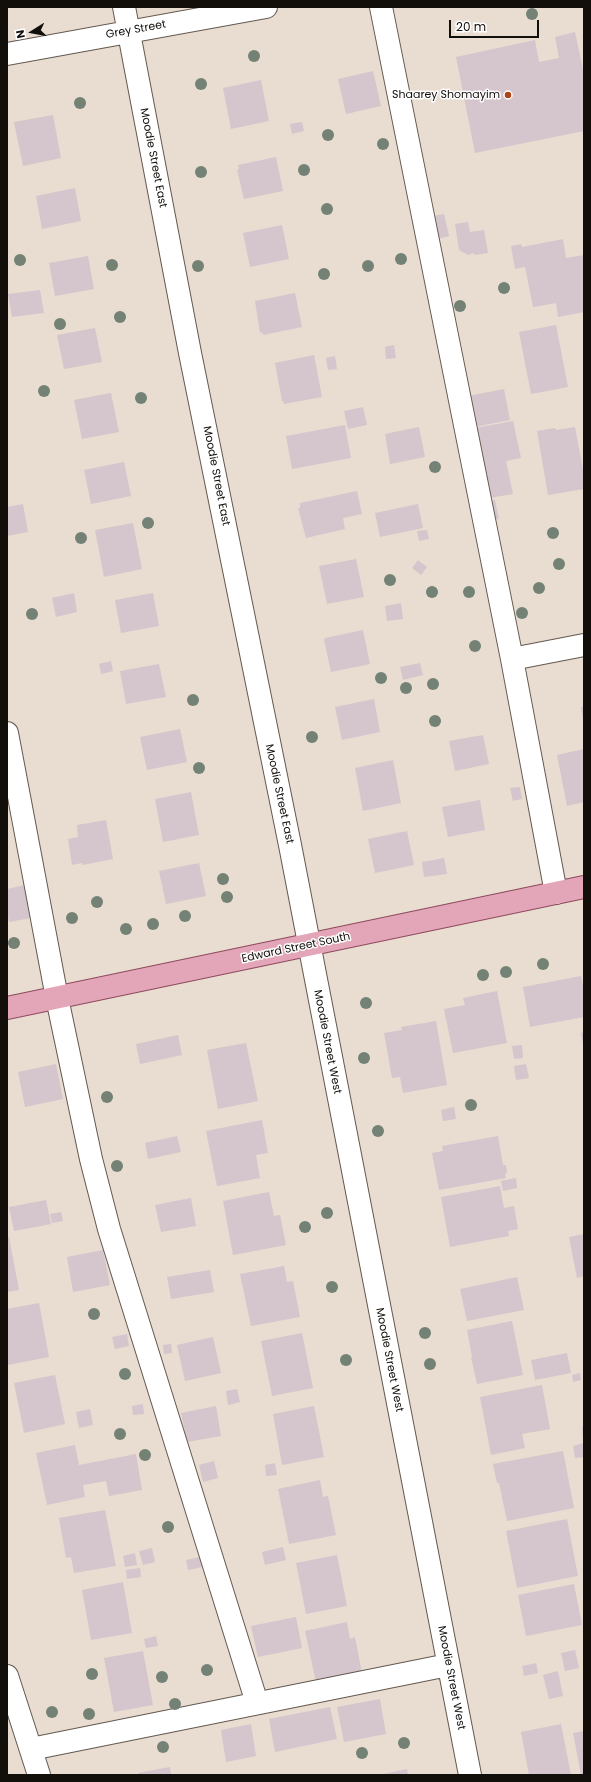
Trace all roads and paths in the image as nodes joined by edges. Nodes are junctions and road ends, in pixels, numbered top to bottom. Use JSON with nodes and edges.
{"nodes":[{"id":1,"x":124,"y":7,"type":"edge"},
{"id":2,"x":266,"y":7,"type":"edge"},
{"id":3,"x":381,"y":7,"type":"edge"},
{"id":4,"x":129,"y":31,"type":"junction"},
{"id":5,"x":7,"y":54,"type":"edge"},
{"id":6,"x":584,"y":645,"type":"edge"},
{"id":7,"x":512,"y":659,"type":"junction"},
{"id":8,"x":7,"y":733,"type":"edge"},
{"id":9,"x":584,"y":887,"type":"edge"},
{"id":10,"x":556,"y":893,"type":"junction"},
{"id":11,"x":308,"y":945,"type":"junction"},
{"id":12,"x":57,"y":998,"type":"junction"},
{"id":13,"x":7,"y":1008,"type":"edge"},
{"id":14,"x":448,"y":1664,"type":"junction"},
{"id":15,"x":7,"y":1676,"type":"edge"},
{"id":16,"x":257,"y":1704,"type":"junction"},
{"id":17,"x":31,"y":1749,"type":"junction"},
{"id":18,"x":39,"y":1775,"type":"edge"},
{"id":19,"x":470,"y":1775,"type":"edge"}],
"edges":[{"from":1,"to":4,"type":"street","name":"Moodie Street East"},
{"from":2,"to":4,"type":"street","name":"Grey Street"},
{"from":3,"to":7,"type":"street"},
{"from":4,"to":5,"type":"street","name":"Grey Street"},
{"from":4,"to":11,"type":"street","name":"Moodie Street East"},
{"from":6,"to":7,"type":"street"},
{"from":7,"to":10,"type":"street"},
{"from":8,"to":12,"type":"street"},
{"from":9,"to":10,"type":"main road","name":"Edward Street South"},
{"from":10,"to":11,"type":"main road","name":"Edward Street South"},
{"from":11,"to":12,"type":"main road","name":"Edward Street South"},
{"from":11,"to":14,"type":"street","name":"Moodie Street West"},
{"from":12,"to":13,"type":"main road","name":"Edward Street South"},
{"from":12,"to":16,"type":"street"},
{"from":14,"to":16,"type":"street"},
{"from":14,"to":19,"type":"street","name":"Moodie Street West"},
{"from":15,"to":17,"type":"street"},
{"from":16,"to":17,"type":"street"},
{"from":17,"to":18,"type":"street"}]}
